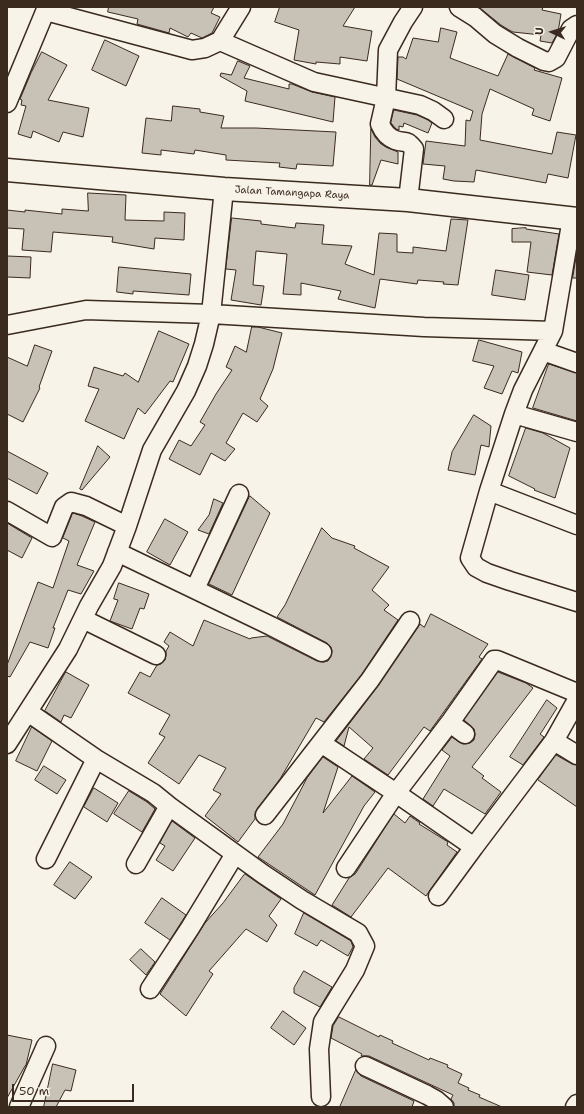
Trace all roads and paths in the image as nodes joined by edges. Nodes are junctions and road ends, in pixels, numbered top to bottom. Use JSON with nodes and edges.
{"nodes":[{"id":1,"x":241,"y":7,"type":"edge"},
{"id":2,"x":413,"y":7,"type":"edge"},
{"id":3,"x":459,"y":7,"type":"edge"},
{"id":4,"x":46,"y":9,"type":"edge"},
{"id":5,"x":577,"y":25,"type":"edge"},
{"id":6,"x":220,"y":41,"type":"junction"},
{"id":7,"x":386,"y":98,"type":"junction"},
{"id":8,"x":7,"y":103,"type":"edge"},
{"id":9,"x":444,"y":119,"type":"dead end"},
{"id":10,"x":7,"y":170,"type":"edge"},
{"id":11,"x":224,"y":189,"type":"junction"},
{"id":12,"x":408,"y":200,"type":"junction"},
{"id":13,"x":575,"y":218,"type":"edge"},
{"id":14,"x":211,"y":314,"type":"junction"},
{"id":15,"x":7,"y":325,"type":"edge"},
{"id":16,"x":553,"y":331,"type":"junction"},
{"id":17,"x":543,"y":351,"type":"junction"},
{"id":18,"x":577,"y":363,"type":"edge"},
{"id":19,"x":514,"y":414,"type":"junction"},
{"id":20,"x":577,"y":432,"type":"edge"},
{"id":21,"x":489,"y":491,"type":"junction"},
{"id":22,"x":239,"y":494,"type":"dead end"},
{"id":23,"x":7,"y":511,"type":"edge"},
{"id":24,"x":577,"y":525,"type":"edge"},
{"id":25,"x":127,"y":526,"type":"junction"},
{"id":26,"x":117,"y":552,"type":"junction"},
{"id":27,"x":194,"y":589,"type":"junction"},
{"id":28,"x":577,"y":602,"type":"edge"},
{"id":29,"x":83,"y":619,"type":"junction"},
{"id":30,"x":410,"y":621,"type":"dead end"},
{"id":31,"x":322,"y":652,"type":"dead end"},
{"id":32,"x":156,"y":655,"type":"dead end"},
{"id":33,"x":577,"y":693,"type":"edge"},
{"id":34,"x":577,"y":700,"type":"edge"},
{"id":35,"x":28,"y":712,"type":"junction"},
{"id":36,"x":450,"y":723,"type":"junction"},
{"id":37,"x":465,"y":734,"type":"dead end"},
{"id":38,"x":554,"y":741,"type":"junction"},
{"id":39,"x":321,"y":743,"type":"junction"},
{"id":40,"x":7,"y":744,"type":"edge"},
{"id":41,"x":577,"y":755,"type":"edge"},
{"id":42,"x":96,"y":758,"type":"junction"},
{"id":43,"x":396,"y":793,"type":"junction"},
{"id":44,"x":169,"y":806,"type":"junction"},
{"id":45,"x":265,"y":815,"type":"dead end"},
{"id":46,"x":474,"y":847,"type":"junction"},
{"id":47,"x":235,"y":854,"type":"junction"},
{"id":48,"x":46,"y":859,"type":"dead end"},
{"id":49,"x":136,"y":864,"type":"dead end"},
{"id":50,"x":346,"y":868,"type":"dead end"},
{"id":51,"x":438,"y":896,"type":"dead end"},
{"id":52,"x":150,"y":988,"type":"dead end"},
{"id":53,"x":46,"y":1046,"type":"dead end"},
{"id":54,"x":365,"y":1066,"type":"dead end"},
{"id":55,"x":321,"y":1097,"type":"dead end"},
{"id":56,"x":577,"y":1104,"type":"edge"},
{"id":57,"x":19,"y":1107,"type":"edge"},
{"id":58,"x":444,"y":1107,"type":"edge"},
{"id":59,"x":575,"y":1107,"type":"edge"}],
"edges":[{"from":1,"to":6,"type":"street"},
{"from":2,"to":7,"type":"street"},
{"from":3,"to":5,"type":"street"},
{"from":4,"to":6,"type":"street"},
{"from":4,"to":8,"type":"street"},
{"from":6,"to":7,"type":"street"},
{"from":7,"to":9,"type":"street"},
{"from":7,"to":12,"type":"street"},
{"from":10,"to":11,"type":"main road","name":"Jalan Tamangapa Raya"},
{"from":11,"to":12,"type":"main road","name":"Jalan Tamangapa Raya"},
{"from":11,"to":14,"type":"street"},
{"from":12,"to":13,"type":"main road","name":"Jalan Tamangapa Raya"},
{"from":13,"to":16,"type":"street"},
{"from":14,"to":15,"type":"street"},
{"from":14,"to":16,"type":"street"},
{"from":14,"to":25,"type":"street"},
{"from":16,"to":17,"type":"street"},
{"from":17,"to":18,"type":"street"},
{"from":17,"to":19,"type":"street"},
{"from":19,"to":20,"type":"street"},
{"from":19,"to":21,"type":"street"},
{"from":21,"to":24,"type":"street"},
{"from":21,"to":28,"type":"street"},
{"from":22,"to":27,"type":"street"},
{"from":23,"to":25,"type":"street"},
{"from":25,"to":26,"type":"street"},
{"from":26,"to":27,"type":"street"},
{"from":26,"to":29,"type":"street"},
{"from":27,"to":31,"type":"street"},
{"from":29,"to":32,"type":"street"},
{"from":29,"to":35,"type":"street"},
{"from":30,"to":39,"type":"street"},
{"from":33,"to":36,"type":"street"},
{"from":34,"to":38,"type":"street"},
{"from":35,"to":40,"type":"street"},
{"from":35,"to":42,"type":"street"},
{"from":36,"to":37,"type":"street"},
{"from":36,"to":43,"type":"street"},
{"from":38,"to":41,"type":"street"},
{"from":38,"to":46,"type":"street"},
{"from":39,"to":43,"type":"street"},
{"from":39,"to":45,"type":"street"},
{"from":42,"to":44,"type":"street"},
{"from":42,"to":48,"type":"street"},
{"from":43,"to":46,"type":"street"},
{"from":43,"to":50,"type":"street"},
{"from":44,"to":47,"type":"street"},
{"from":44,"to":49,"type":"street"},
{"from":46,"to":51,"type":"street"},
{"from":47,"to":52,"type":"street"},
{"from":47,"to":55,"type":"street"},
{"from":53,"to":57,"type":"street"},
{"from":54,"to":58,"type":"street"},
{"from":56,"to":59,"type":"street"}]}
